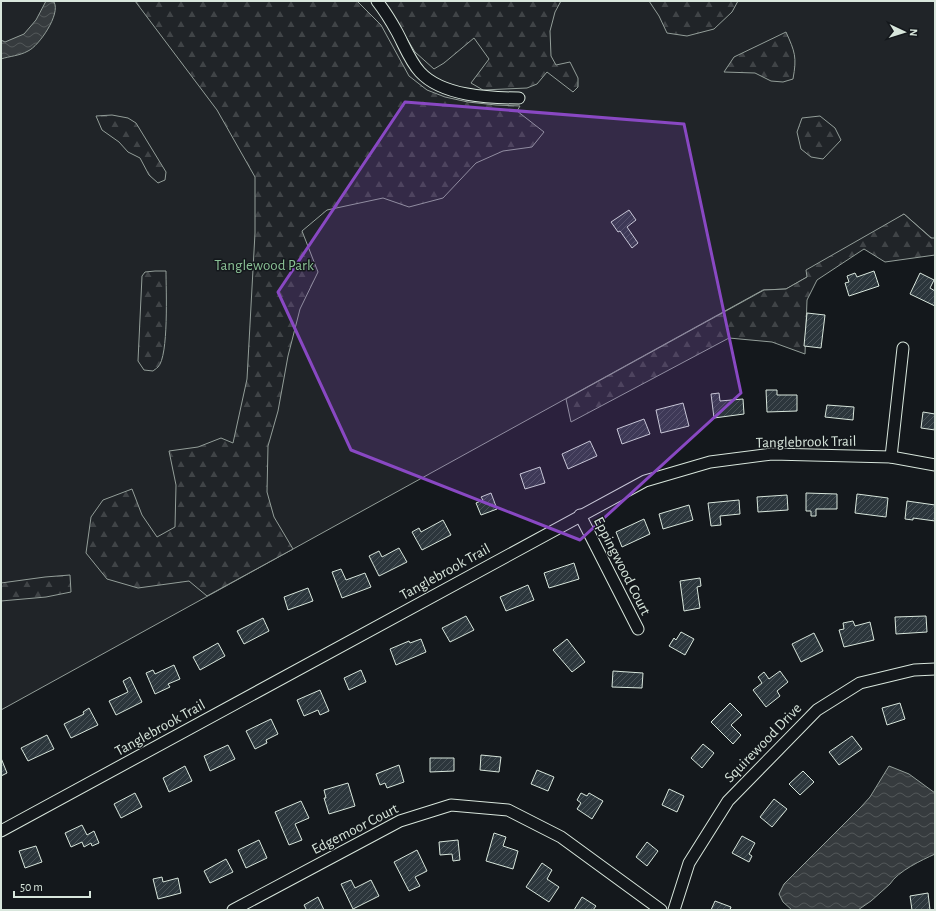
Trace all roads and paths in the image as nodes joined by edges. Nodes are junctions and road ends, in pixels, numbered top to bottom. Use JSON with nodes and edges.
{"nodes":[{"id":1,"x":377,"y":1,"type":"edge"},
{"id":2,"x":520,"y":98,"type":"dead end"},
{"id":3,"x":903,"y":348,"type":"dead end"},
{"id":4,"x":891,"y":457,"type":"junction"},
{"id":5,"x":935,"y":465,"type":"edge"},
{"id":6,"x":580,"y":515,"type":"junction"},
{"id":7,"x":638,"y":629,"type":"dead end"},
{"id":8,"x":935,"y":669,"type":"edge"},
{"id":9,"x":1,"y":832,"type":"edge"},
{"id":10,"x":233,"y":910,"type":"edge"},
{"id":11,"x":662,"y":910,"type":"edge"},
{"id":12,"x":674,"y":910,"type":"edge"}],
"edges":[{"from":1,"to":2,"type":"street"},
{"from":3,"to":4,"type":"street"},
{"from":4,"to":5,"type":"street","name":"Tanglebrook Trail"},
{"from":4,"to":6,"type":"street","name":"Tanglebrook Trail"},
{"from":6,"to":7,"type":"street","name":"Eppingwood Court"},
{"from":6,"to":9,"type":"street","name":"Tanglebrook Trail"},
{"from":8,"to":12,"type":"street","name":"Squirewood Drive"},
{"from":10,"to":11,"type":"street","name":"Edgemoor Court"}]}
